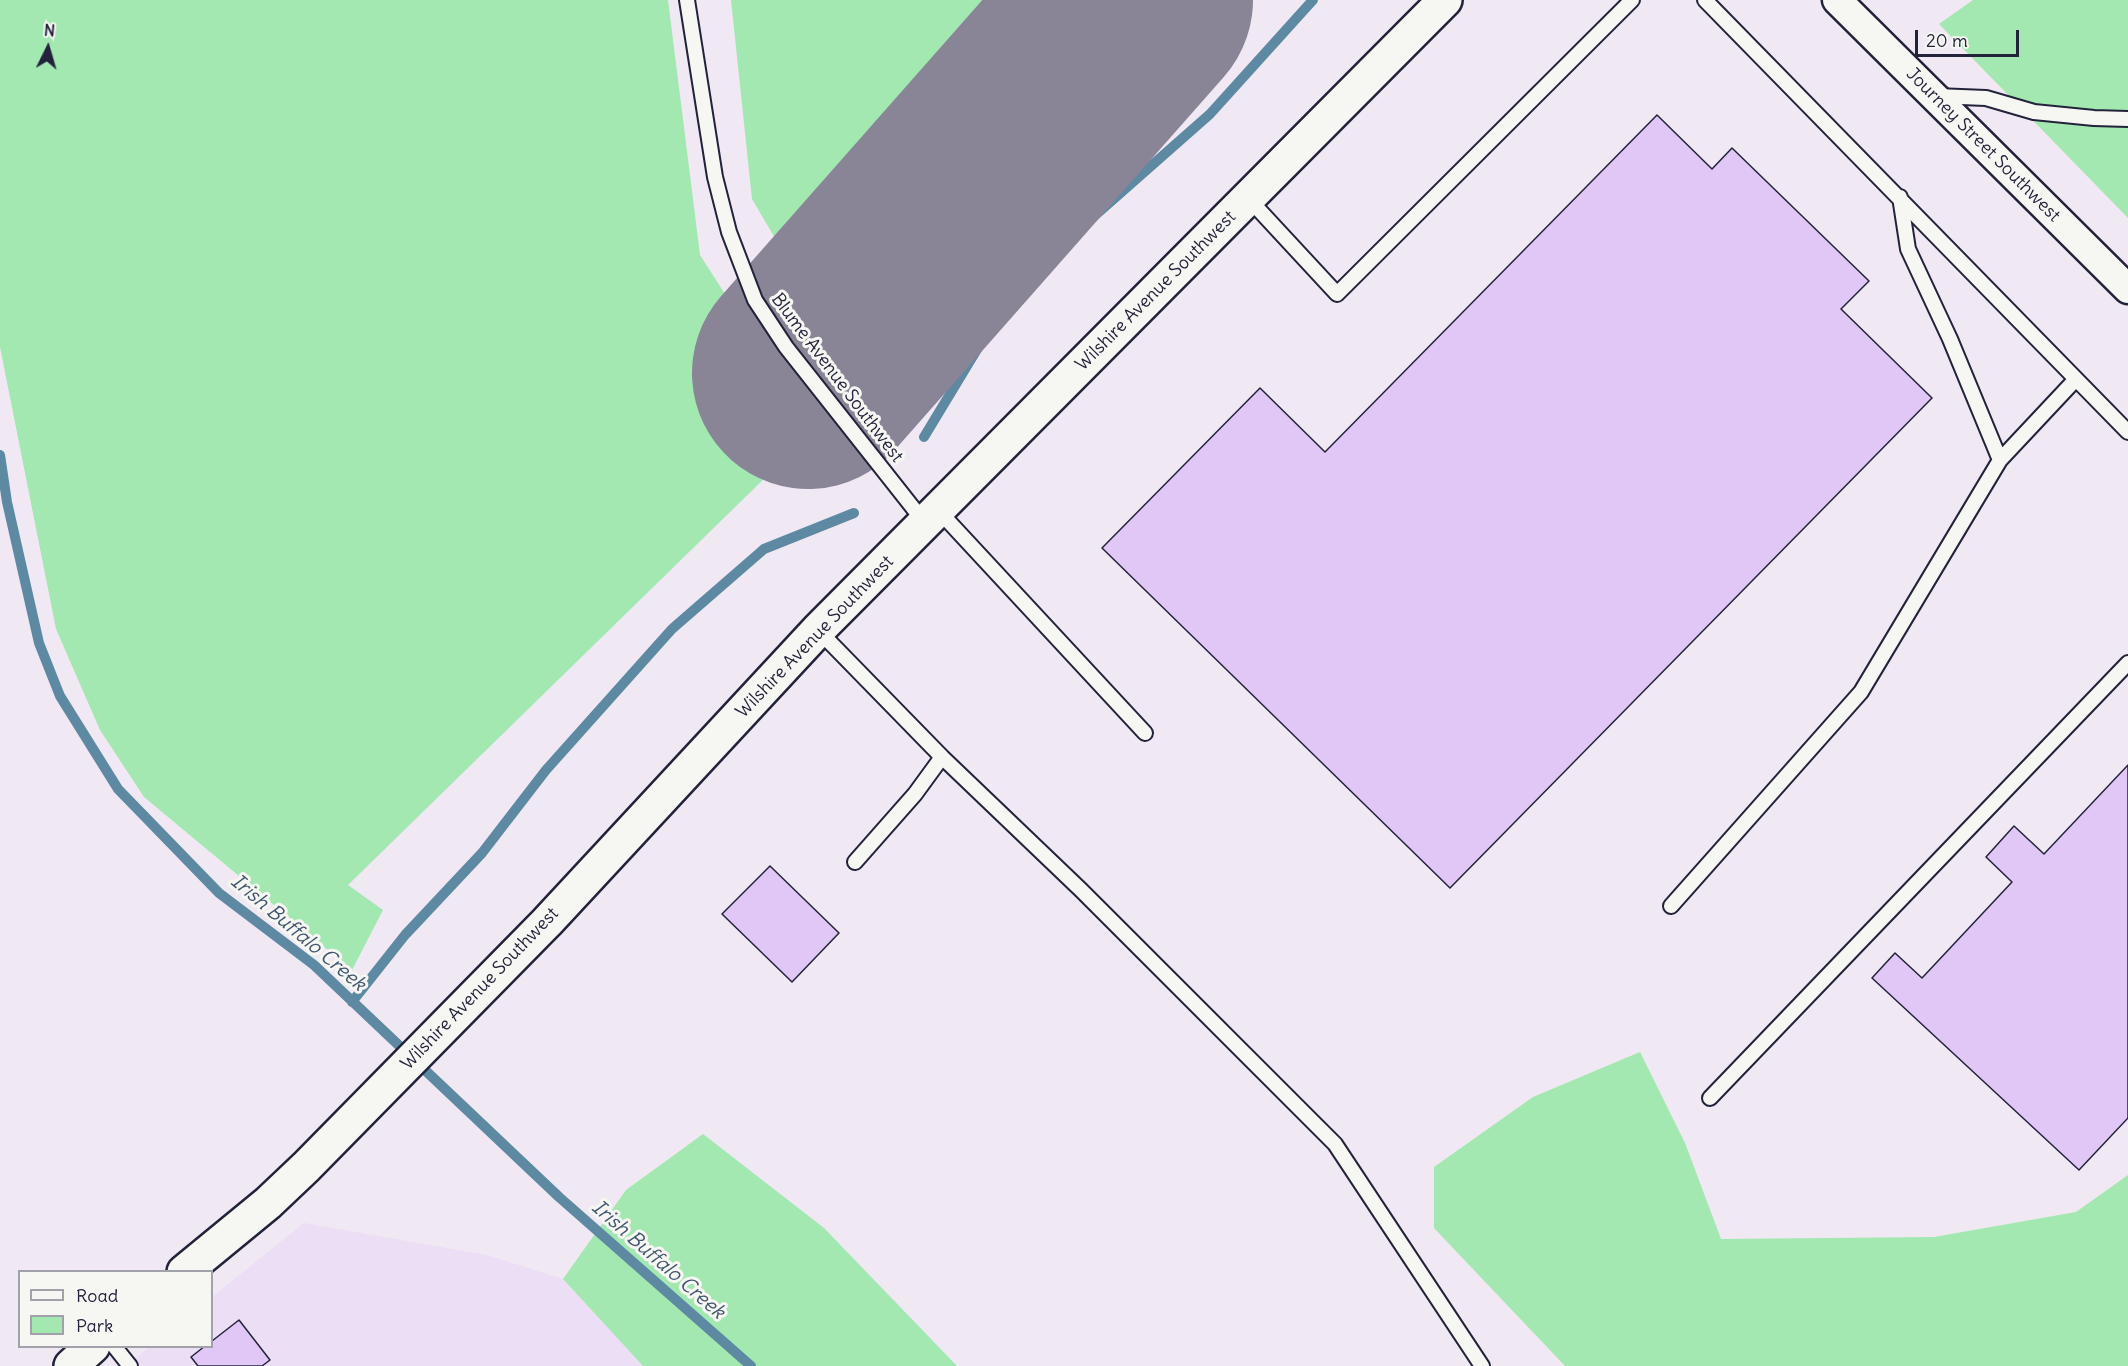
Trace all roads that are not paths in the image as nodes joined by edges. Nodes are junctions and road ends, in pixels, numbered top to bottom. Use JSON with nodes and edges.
{"nodes":[{"id":1,"x":687,"y":0,"type":"edge"},
{"id":2,"x":1445,"y":0,"type":"edge"},
{"id":3,"x":1632,"y":0,"type":"edge"},
{"id":4,"x":1705,"y":0,"type":"edge"},
{"id":5,"x":1837,"y":0,"type":"edge"},
{"id":6,"x":1934,"y":96,"type":"junction"},
{"id":7,"x":2128,"y":119,"type":"edge"},
{"id":8,"x":1899,"y":196,"type":"junction"},
{"id":9,"x":1248,"y":198,"type":"junction"},
{"id":10,"x":2128,"y":289,"type":"edge"},
{"id":11,"x":2076,"y":379,"type":"junction"},
{"id":12,"x":2128,"y":432,"type":"edge"},
{"id":13,"x":2000,"y":460,"type":"junction"},
{"id":14,"x":932,"y":517,"type":"junction"},
{"id":15,"x":818,"y":630,"type":"junction"},
{"id":16,"x":2128,"y":663,"type":"edge"},
{"id":17,"x":1145,"y":733,"type":"dead end"},
{"id":18,"x":942,"y":757,"type":"junction"},
{"id":19,"x":855,"y":862,"type":"dead end"},
{"id":20,"x":1671,"y":906,"type":"dead end"},
{"id":21,"x":1710,"y":1098,"type":"dead end"},
{"id":22,"x":186,"y":1270,"type":"edge"},
{"id":23,"x":92,"y":1348,"type":"edge"},
{"id":24,"x":115,"y":1348,"type":"edge"},
{"id":25,"x":71,"y":1366,"type":"edge"},
{"id":26,"x":130,"y":1366,"type":"edge"},
{"id":27,"x":1482,"y":1366,"type":"edge"}],
"edges":[{"from":1,"to":14,"type":"lane","name":"Blume Avenue Southwest"},
{"from":2,"to":9,"type":"street","name":"Wilshire Avenue Southwest"},
{"from":3,"to":9,"type":"lane"},
{"from":4,"to":8,"type":"lane"},
{"from":5,"to":6,"type":"street","name":"Journey Street Southwest"},
{"from":6,"to":7,"type":"lane"},
{"from":6,"to":10,"type":"street","name":"Journey Street Southwest"},
{"from":8,"to":11,"type":"lane"},
{"from":8,"to":13,"type":"lane"},
{"from":9,"to":14,"type":"street","name":"Wilshire Avenue Southwest"},
{"from":11,"to":12,"type":"lane"},
{"from":11,"to":13,"type":"lane"},
{"from":13,"to":20,"type":"lane"},
{"from":14,"to":15,"type":"street","name":"Wilshire Avenue Southwest"},
{"from":14,"to":17,"type":"lane","name":"Blume Avenue Southwest"},
{"from":15,"to":18,"type":"lane"},
{"from":15,"to":22,"type":"street","name":"Wilshire Avenue Southwest"},
{"from":16,"to":21,"type":"lane"},
{"from":18,"to":19,"type":"lane"},
{"from":18,"to":27,"type":"lane"},
{"from":23,"to":25,"type":"street"},
{"from":24,"to":26,"type":"lane"}]}
